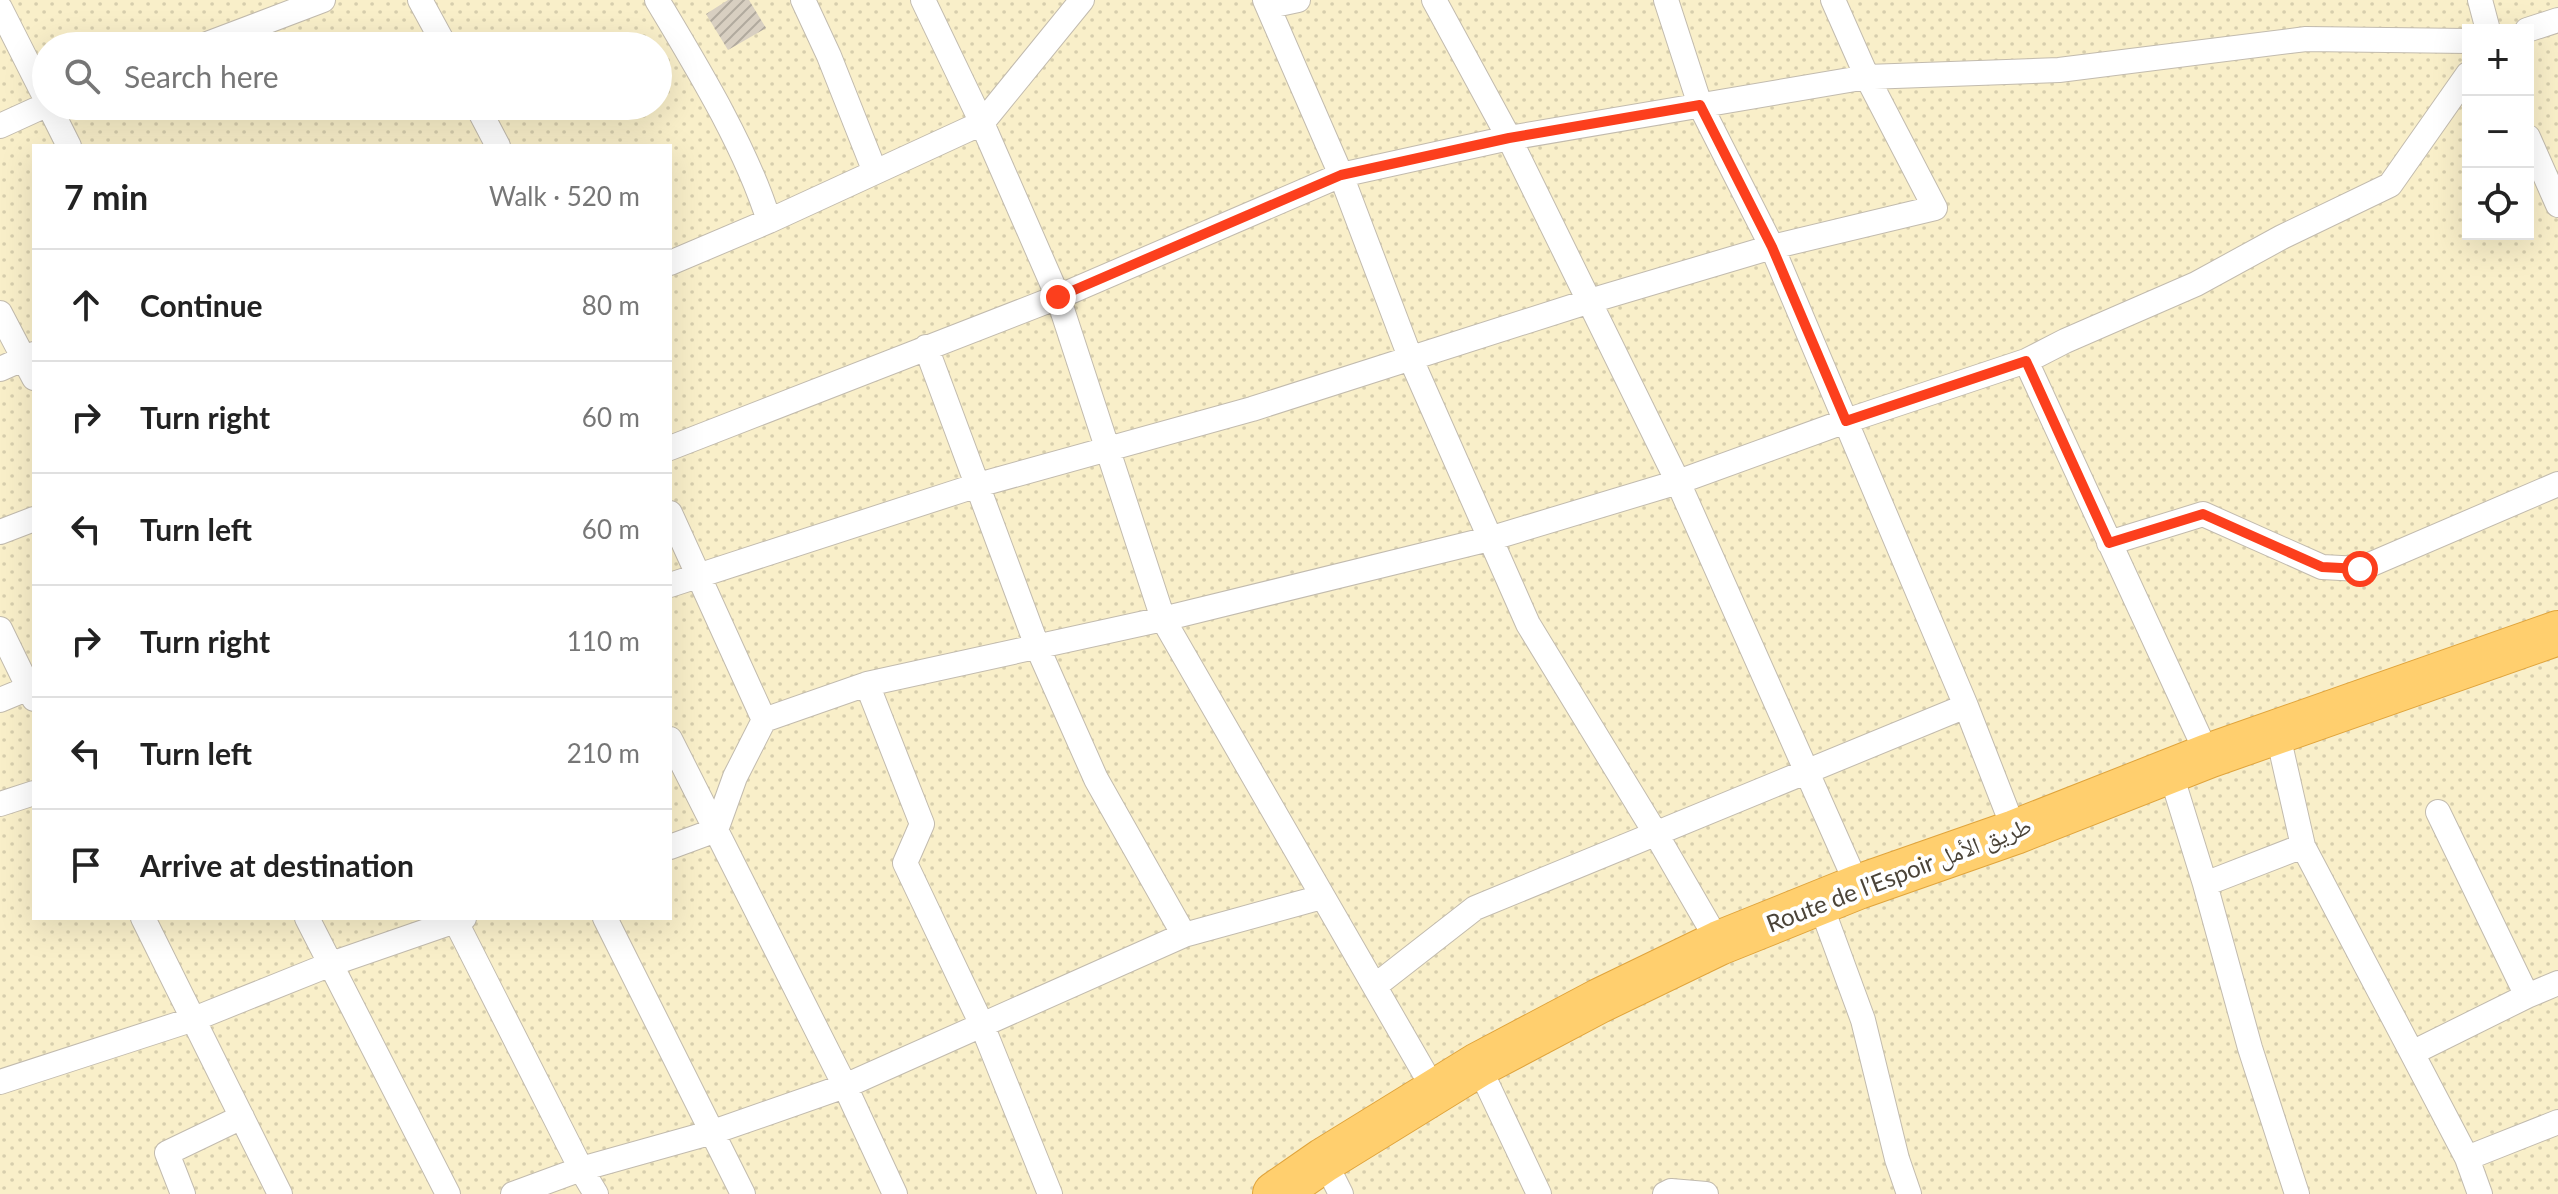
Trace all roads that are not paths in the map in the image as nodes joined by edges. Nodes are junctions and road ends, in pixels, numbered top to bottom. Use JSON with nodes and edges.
{"nodes":[{"id":1,"x":323,"y":0,"type":"edge"},
{"id":2,"x":420,"y":0,"type":"edge"},
{"id":3,"x":657,"y":0,"type":"edge"},
{"id":4,"x":803,"y":0,"type":"edge"},
{"id":5,"x":923,"y":0,"type":"edge"},
{"id":6,"x":1082,"y":0,"type":"edge"},
{"id":7,"x":1298,"y":0,"type":"edge"},
{"id":8,"x":1434,"y":0,"type":"edge"},
{"id":9,"x":1666,"y":0,"type":"edge"},
{"id":10,"x":1833,"y":0,"type":"edge"},
{"id":11,"x":2480,"y":0,"type":"edge"},
{"id":12,"x":1268,"y":3,"type":"edge"},
{"id":13,"x":0,"y":8,"type":"edge"},
{"id":14,"x":2558,"y":20,"type":"edge"},
{"id":15,"x":2486,"y":24,"type":"edge"},
{"id":16,"x":2534,"y":28,"type":"edge"},
{"id":17,"x":239,"y":32,"type":"edge"},
{"id":18,"x":437,"y":32,"type":"edge"},
{"id":19,"x":2462,"y":41,"type":"edge"},
{"id":20,"x":32,"y":73,"type":"edge"},
{"id":21,"x":1867,"y":77,"type":"junction"},
{"id":22,"x":2462,"y":83,"type":"edge"},
{"id":23,"x":1700,"y":105,"type":"junction"},
{"id":24,"x":32,"y":110,"type":"edge"},
{"id":25,"x":56,"y":120,"type":"edge"},
{"id":26,"x":484,"y":120,"type":"edge"},
{"id":27,"x":982,"y":123,"type":"junction"},
{"id":28,"x":0,"y":126,"type":"edge"},
{"id":29,"x":1509,"y":138,"type":"junction"},
{"id":30,"x":68,"y":144,"type":"edge"},
{"id":31,"x":497,"y":144,"type":"edge"},
{"id":32,"x":2534,"y":151,"type":"edge"},
{"id":33,"x":875,"y":172,"type":"junction"},
{"id":34,"x":1341,"y":175,"type":"junction"},
{"id":35,"x":2558,"y":205,"type":"edge"},
{"id":36,"x":769,"y":221,"type":"junction"},
{"id":37,"x":1772,"y":247,"type":"junction"},
{"id":38,"x":672,"y":262,"type":"edge"},
{"id":39,"x":1058,"y":297,"type":"junction"},
{"id":40,"x":1590,"y":301,"type":"junction"},
{"id":41,"x":0,"y":313,"type":"edge"},
{"id":42,"x":926,"y":347,"type":"junction"},
{"id":43,"x":1410,"y":357,"type":"junction"},
{"id":44,"x":2026,"y":361,"type":"junction"},
{"id":45,"x":31,"y":363,"type":"edge"},
{"id":46,"x":0,"y":369,"type":"edge"},
{"id":47,"x":1846,"y":421,"type":"junction"},
{"id":48,"x":672,"y":447,"type":"edge"},
{"id":49,"x":1107,"y":450,"type":"junction"},
{"id":50,"x":1678,"y":482,"type":"junction"},
{"id":51,"x":2558,"y":484,"type":"edge"},
{"id":52,"x":978,"y":485,"type":"junction"},
{"id":53,"x":672,"y":517,"type":"edge"},
{"id":54,"x":32,"y":520,"type":"edge"},
{"id":55,"x":0,"y":532,"type":"edge"},
{"id":56,"x":1489,"y":539,"type":"junction"},
{"id":57,"x":2109,"y":543,"type":"junction"},
{"id":58,"x":699,"y":576,"type":"junction"},
{"id":59,"x":672,"y":584,"type":"edge"},
{"id":60,"x":1163,"y":619,"type":"junction"},
{"id":61,"x":0,"y":629,"type":"edge"},
{"id":62,"x":2558,"y":633,"type":"edge"},
{"id":63,"x":1037,"y":646,"type":"junction"},
{"id":64,"x":867,"y":684,"type":"junction"},
{"id":65,"x":31,"y":694,"type":"edge"},
{"id":66,"x":0,"y":700,"type":"edge"},
{"id":67,"x":1966,"y":706,"type":"junction"},
{"id":68,"x":764,"y":720,"type":"junction"},
{"id":69,"x":2277,"y":731,"type":"junction"},
{"id":70,"x":672,"y":743,"type":"edge"},
{"id":71,"x":2189,"y":764,"type":"junction"},
{"id":72,"x":1806,"y":771,"type":"junction"},
{"id":73,"x":32,"y":794,"type":"edge"},
{"id":74,"x":0,"y":804,"type":"edge"},
{"id":75,"x":2438,"y":812,"type":"dead end"},
{"id":76,"x":716,"y":830,"type":"junction"},
{"id":77,"x":2015,"y":832,"type":"junction"},
{"id":78,"x":1656,"y":834,"type":"junction"},
{"id":79,"x":672,"y":846,"type":"edge"},
{"id":80,"x":2303,"y":846,"type":"junction"},
{"id":81,"x":2205,"y":884,"type":"junction"},
{"id":82,"x":1839,"y":895,"type":"junction"},
{"id":83,"x":1322,"y":897,"type":"junction"},
{"id":84,"x":144,"y":920,"type":"edge"},
{"id":85,"x":308,"y":920,"type":"edge"},
{"id":86,"x":455,"y":920,"type":"edge"},
{"id":87,"x":458,"y":920,"type":"edge"},
{"id":88,"x":606,"y":920,"type":"edge"},
{"id":89,"x":1184,"y":935,"type":"junction"},
{"id":90,"x":1719,"y":943,"type":"junction"},
{"id":91,"x":331,"y":964,"type":"junction"},
{"id":92,"x":2558,"y":983,"type":"edge"},
{"id":93,"x":1375,"y":986,"type":"junction"},
{"id":94,"x":2527,"y":996,"type":"junction"},
{"id":95,"x":194,"y":1019,"type":"junction"},
{"id":96,"x":982,"y":1025,"type":"junction"},
{"id":97,"x":2412,"y":1053,"type":"junction"},
{"id":98,"x":1478,"y":1065,"type":"junction"},
{"id":99,"x":0,"y":1082,"type":"edge"},
{"id":100,"x":845,"y":1086,"type":"junction"},
{"id":101,"x":1436,"y":1093,"type":"junction"},
{"id":102,"x":242,"y":1117,"type":"junction"},
{"id":103,"x":2558,"y":1122,"type":"edge"},
{"id":104,"x":713,"y":1132,"type":"junction"},
{"id":105,"x":2467,"y":1158,"type":"junction"},
{"id":106,"x":581,"y":1169,"type":"junction"},
{"id":107,"x":1332,"y":1177,"type":"edge"},
{"id":108,"x":183,"y":1194,"type":"edge"},
{"id":109,"x":280,"y":1194,"type":"edge"},
{"id":110,"x":448,"y":1194,"type":"edge"},
{"id":111,"x":513,"y":1194,"type":"edge"},
{"id":112,"x":596,"y":1194,"type":"edge"},
{"id":113,"x":743,"y":1194,"type":"edge"},
{"id":114,"x":895,"y":1194,"type":"edge"},
{"id":115,"x":1050,"y":1194,"type":"edge"},
{"id":116,"x":1275,"y":1194,"type":"edge"},
{"id":117,"x":1539,"y":1194,"type":"edge"},
{"id":118,"x":1665,"y":1194,"type":"edge"},
{"id":119,"x":1706,"y":1194,"type":"edge"},
{"id":120,"x":1909,"y":1194,"type":"edge"},
{"id":121,"x":2297,"y":1194,"type":"edge"},
{"id":122,"x":2480,"y":1194,"type":"edge"}],
"edges":[{"from":1,"to":17,"type":"street"},
{"from":2,"to":18,"type":"street"},
{"from":3,"to":36,"type":"street"},
{"from":4,"to":33,"type":"street"},
{"from":5,"to":27,"type":"street"},
{"from":6,"to":27,"type":"street"},
{"from":7,"to":12,"type":"street"},
{"from":8,"to":29,"type":"street"},
{"from":9,"to":23,"type":"street"},
{"from":10,"to":21,"type":"street"},
{"from":11,"to":15,"type":"street"},
{"from":12,"to":34,"type":"street"},
{"from":13,"to":20,"type":"street"},
{"from":14,"to":16,"type":"street"},
{"from":19,"to":21,"type":"street"},
{"from":21,"to":23,"type":"street"},
{"from":21,"to":37,"type":"street"},
{"from":22,"to":44,"type":"street"},
{"from":23,"to":29,"type":"street"},
{"from":23,"to":37,"type":"street"},
{"from":24,"to":28,"type":"street"},
{"from":25,"to":30,"type":"street"},
{"from":26,"to":31,"type":"street"},
{"from":27,"to":33,"type":"street"},
{"from":27,"to":39,"type":"street"},
{"from":29,"to":34,"type":"street"},
{"from":29,"to":40,"type":"street"},
{"from":32,"to":35,"type":"street"},
{"from":33,"to":36,"type":"street"},
{"from":34,"to":39,"type":"street"},
{"from":34,"to":43,"type":"street"},
{"from":36,"to":38,"type":"street"},
{"from":37,"to":40,"type":"street"},
{"from":37,"to":47,"type":"street"},
{"from":39,"to":42,"type":"street"},
{"from":39,"to":49,"type":"street"},
{"from":40,"to":43,"type":"street"},
{"from":40,"to":50,"type":"street"},
{"from":41,"to":45,"type":"street"},
{"from":42,"to":48,"type":"street"},
{"from":42,"to":52,"type":"street"},
{"from":43,"to":49,"type":"street"},
{"from":43,"to":56,"type":"street"},
{"from":44,"to":47,"type":"street"},
{"from":44,"to":57,"type":"street"},
{"from":45,"to":46,"type":"street"},
{"from":47,"to":50,"type":"street"},
{"from":47,"to":67,"type":"street"},
{"from":49,"to":52,"type":"street"},
{"from":49,"to":60,"type":"street"},
{"from":50,"to":56,"type":"street"},
{"from":50,"to":72,"type":"street"},
{"from":51,"to":57,"type":"street"},
{"from":52,"to":58,"type":"street"},
{"from":52,"to":63,"type":"street"},
{"from":53,"to":58,"type":"street"},
{"from":54,"to":55,"type":"street"},
{"from":56,"to":60,"type":"street"},
{"from":56,"to":78,"type":"street"},
{"from":57,"to":71,"type":"street"},
{"from":58,"to":59,"type":"street"},
{"from":58,"to":68,"type":"street"},
{"from":60,"to":63,"type":"street"},
{"from":60,"to":83,"type":"street"},
{"from":61,"to":65,"type":"street"},
{"from":62,"to":69,"type":"highway","name":"Route de l’Espoir طريق الأمل"},
{"from":63,"to":64,"type":"street"},
{"from":63,"to":89,"type":"street"},
{"from":64,"to":68,"type":"street"},
{"from":64,"to":96,"type":"street"},
{"from":65,"to":66,"type":"street"},
{"from":67,"to":72,"type":"street"},
{"from":67,"to":77,"type":"street"},
{"from":68,"to":76,"type":"street"},
{"from":69,"to":71,"type":"highway","name":"Route de l’Espoir طريق الأمل"},
{"from":69,"to":80,"type":"street"},
{"from":70,"to":76,"type":"street"},
{"from":71,"to":77,"type":"highway","name":"Route de l’Espoir طريق الأمل"},
{"from":71,"to":81,"type":"street"},
{"from":72,"to":78,"type":"street"},
{"from":72,"to":82,"type":"street"},
{"from":73,"to":74,"type":"street"},
{"from":75,"to":94,"type":"street"},
{"from":76,"to":79,"type":"street"},
{"from":76,"to":100,"type":"street"},
{"from":77,"to":82,"type":"highway","name":"Route de l’Espoir طريق الأمل"},
{"from":78,"to":90,"type":"street"},
{"from":78,"to":93,"type":"street"},
{"from":80,"to":81,"type":"street"},
{"from":80,"to":97,"type":"street"},
{"from":81,"to":121,"type":"street"},
{"from":82,"to":90,"type":"highway","name":"Route de l’Espoir طريق الأمل"},
{"from":82,"to":120,"type":"street"},
{"from":83,"to":89,"type":"street"},
{"from":83,"to":93,"type":"street"},
{"from":84,"to":95,"type":"street"},
{"from":85,"to":91,"type":"street"},
{"from":86,"to":91,"type":"street"},
{"from":87,"to":106,"type":"street"},
{"from":88,"to":104,"type":"street"},
{"from":89,"to":96,"type":"street"},
{"from":90,"to":98,"type":"highway","name":"Route de l’Espoir طريق الأمل"},
{"from":91,"to":95,"type":"street"},
{"from":91,"to":110,"type":"street"},
{"from":92,"to":94,"type":"street"},
{"from":93,"to":101,"type":"street"},
{"from":94,"to":97,"type":"street"},
{"from":95,"to":99,"type":"street"},
{"from":95,"to":102,"type":"street"},
{"from":96,"to":100,"type":"street"},
{"from":96,"to":115,"type":"street"},
{"from":97,"to":105,"type":"street"},
{"from":98,"to":101,"type":"highway","name":"Route de l’Espoir طريق الأمل"},
{"from":98,"to":117,"type":"street"},
{"from":100,"to":104,"type":"street"},
{"from":100,"to":114,"type":"street"},
{"from":101,"to":107,"type":"highway","name":"Route de l’Espoir طريق الأمل"},
{"from":102,"to":108,"type":"street"},
{"from":102,"to":109,"type":"street"},
{"from":103,"to":105,"type":"street"},
{"from":104,"to":106,"type":"street"},
{"from":104,"to":113,"type":"street"},
{"from":105,"to":122,"type":"street"},
{"from":106,"to":111,"type":"street"},
{"from":106,"to":112,"type":"street"},
{"from":107,"to":116,"type":"highway","name":"Route de l’Espoir طريق الأمل"},
{"from":118,"to":119,"type":"street"}]}
